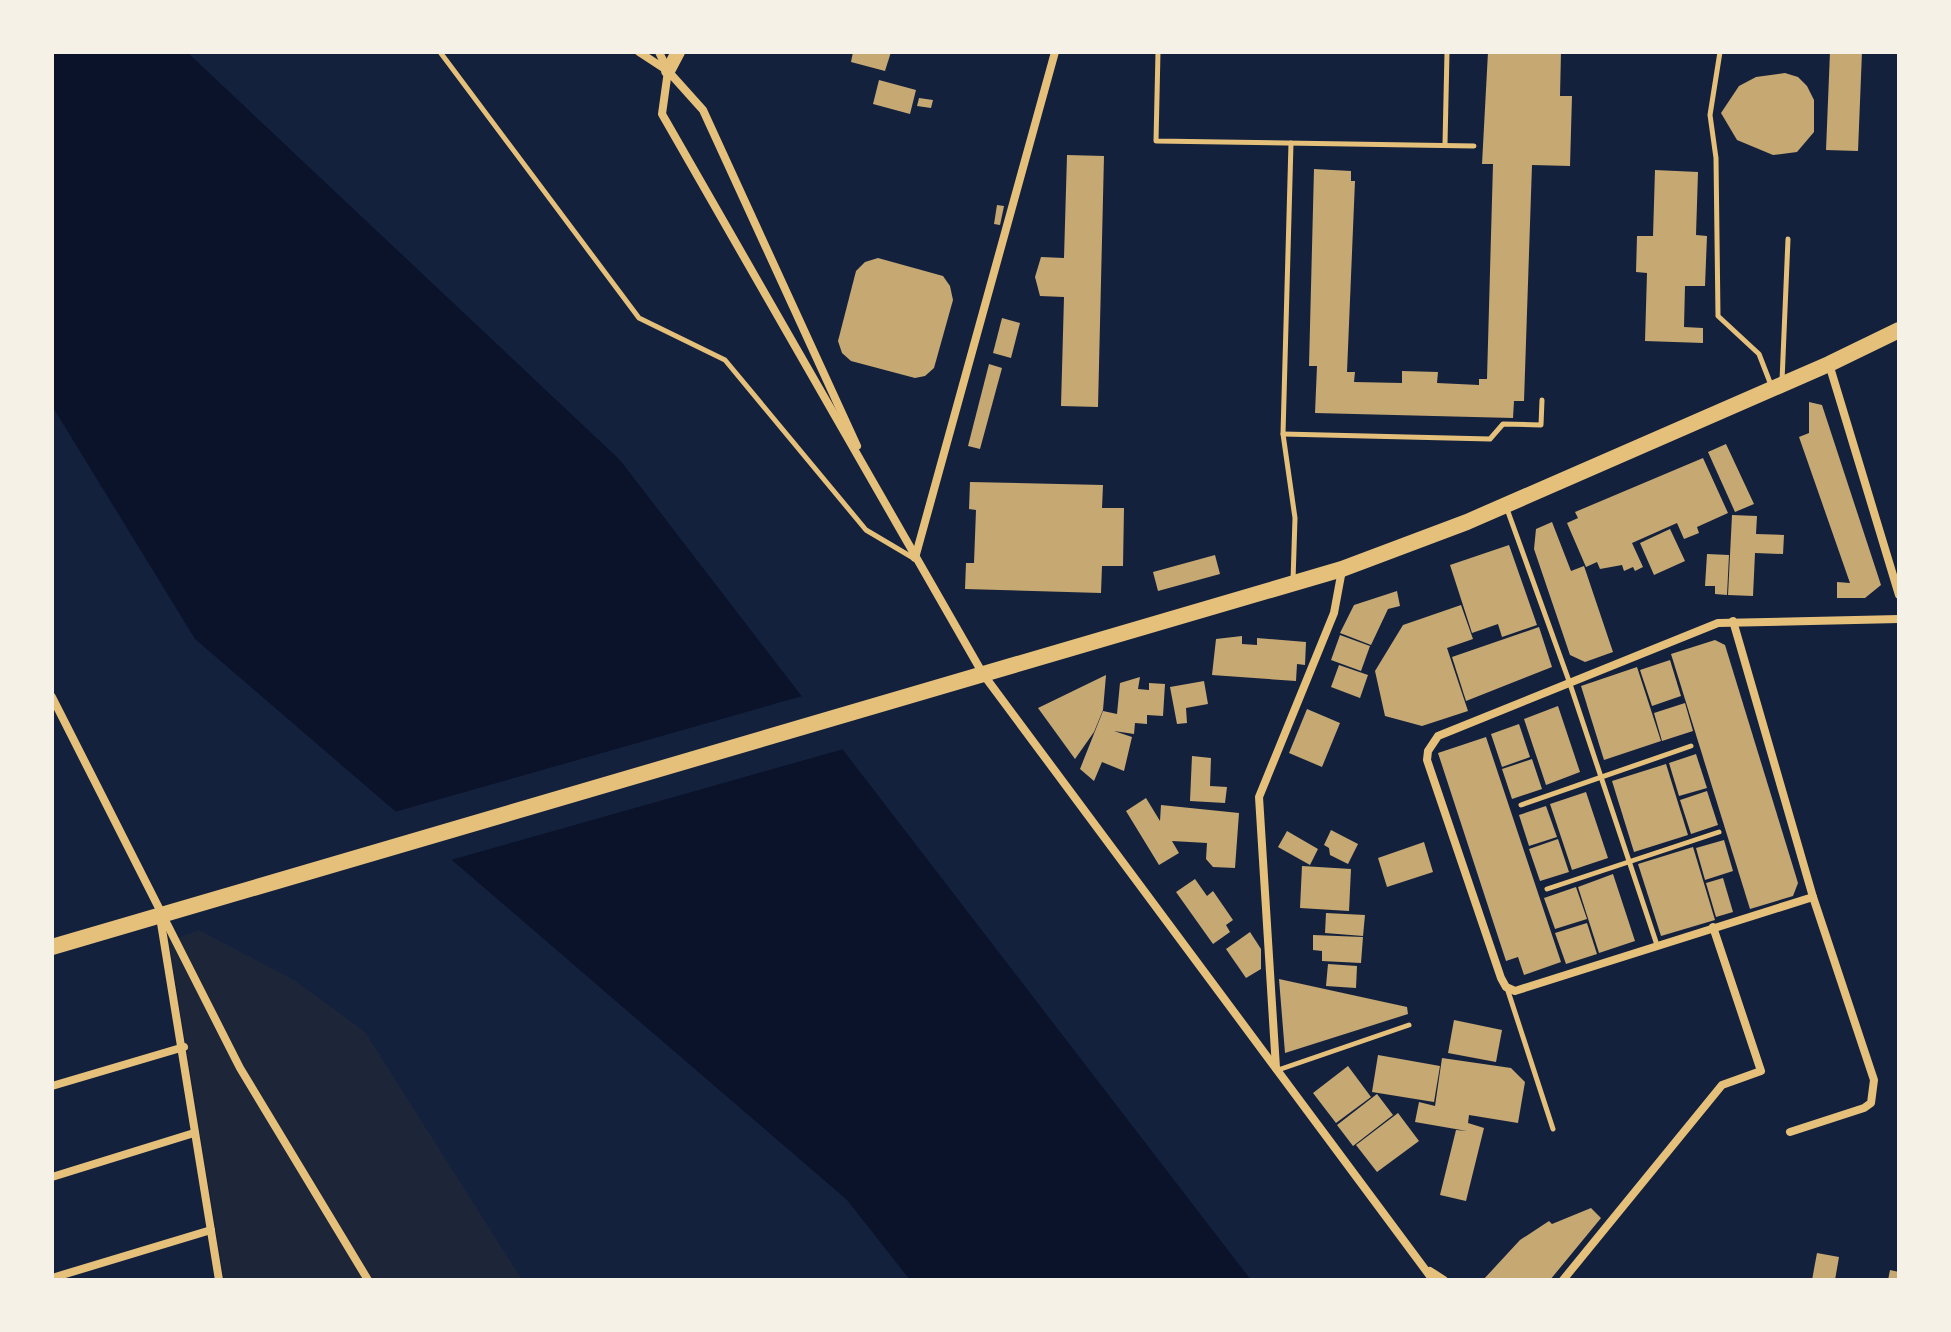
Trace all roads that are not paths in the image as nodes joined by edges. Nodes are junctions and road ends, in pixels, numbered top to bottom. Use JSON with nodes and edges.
{"nodes":[{"id":1,"x":440,"y":52,"type":"edge"},
{"id":2,"x":639,"y":52,"type":"edge"},
{"id":3,"x":659,"y":52,"type":"edge"},
{"id":4,"x":678,"y":52,"type":"edge"},
{"id":5,"x":1055,"y":52,"type":"edge"},
{"id":6,"x":1158,"y":52,"type":"edge"},
{"id":7,"x":1447,"y":52,"type":"edge"},
{"id":8,"x":1720,"y":52,"type":"edge"},
{"id":9,"x":668,"y":71,"type":"junction"},
{"id":10,"x":1291,"y":143,"type":"junction"},
{"id":11,"x":1445,"y":144,"type":"junction"},
{"id":12,"x":1474,"y":146,"type":"dead end"},
{"id":13,"x":1788,"y":239,"type":"dead end"},
{"id":14,"x":1899,"y":330,"type":"edge"},
{"id":15,"x":1829,"y":364,"type":"junction"},
{"id":16,"x":1777,"y":386,"type":"junction"},
{"id":17,"x":1542,"y":400,"type":"dead end"},
{"id":18,"x":1283,"y":434,"type":"junction"},
{"id":19,"x":879,"y":494,"type":"junction"},
{"id":20,"x":1505,"y":505,"type":"junction"},
{"id":21,"x":915,"y":559,"type":"junction"},
{"id":22,"x":1342,"y":569,"type":"junction"},
{"id":23,"x":1293,"y":583,"type":"junction"},
{"id":24,"x":1899,"y":595,"type":"edge"},
{"id":25,"x":1899,"y":619,"type":"edge"},
{"id":26,"x":1733,"y":621,"type":"junction"},
{"id":27,"x":983,"y":674,"type":"junction"},
{"id":28,"x":1569,"y":681,"type":"junction"},
{"id":29,"x":52,"y":697,"type":"edge"},
{"id":30,"x":1691,"y":746,"type":"dead end"},
{"id":31,"x":1601,"y":777,"type":"junction"},
{"id":32,"x":1521,"y":805,"type":"dead end"},
{"id":33,"x":1719,"y":832,"type":"dead end"},
{"id":34,"x":1629,"y":860,"type":"junction"},
{"id":35,"x":1547,"y":889,"type":"dead end"},
{"id":36,"x":1813,"y":897,"type":"junction"},
{"id":37,"x":159,"y":915,"type":"junction"},
{"id":38,"x":1713,"y":927,"type":"junction"},
{"id":39,"x":1657,"y":945,"type":"junction"},
{"id":40,"x":52,"y":947,"type":"edge"},
{"id":41,"x":1506,"y":987,"type":"junction"},
{"id":42,"x":1409,"y":1025,"type":"dead end"},
{"id":43,"x":184,"y":1047,"type":"junction"},
{"id":44,"x":1276,"y":1070,"type":"junction"},
{"id":45,"x":52,"y":1086,"type":"edge"},
{"id":46,"x":1553,"y":1129,"type":"dead end"},
{"id":47,"x":1790,"y":1132,"type":"dead end"},
{"id":48,"x":194,"y":1133,"type":"junction"},
{"id":49,"x":52,"y":1177,"type":"edge"},
{"id":50,"x":211,"y":1230,"type":"junction"},
{"id":51,"x":1425,"y":1268,"type":"junction"},
{"id":52,"x":52,"y":1278,"type":"edge"},
{"id":53,"x":219,"y":1280,"type":"edge"},
{"id":54,"x":368,"y":1280,"type":"edge"},
{"id":55,"x":1433,"y":1280,"type":"edge"},
{"id":56,"x":1444,"y":1280,"type":"edge"},
{"id":57,"x":1563,"y":1280,"type":"edge"}],
"edges":[{"from":1,"to":21,"type":"lane"},
{"from":2,"to":9,"type":"street"},
{"from":3,"to":9,"type":"street"},
{"from":4,"to":9,"type":"street"},
{"from":5,"to":21,"type":"street"},
{"from":6,"to":10,"type":"lane"},
{"from":7,"to":11,"type":"lane"},
{"from":8,"to":16,"type":"lane"},
{"from":9,"to":19,"type":"street"},
{"from":9,"to":19,"type":"street"},
{"from":10,"to":11,"type":"lane"},
{"from":10,"to":18,"type":"lane"},
{"from":11,"to":12,"type":"lane"},
{"from":13,"to":16,"type":"lane"},
{"from":14,"to":15,"type":"main road"},
{"from":15,"to":16,"type":"main road"},
{"from":15,"to":24,"type":"street"},
{"from":16,"to":20,"type":"main road"},
{"from":17,"to":18,"type":"lane"},
{"from":18,"to":23,"type":"lane"},
{"from":19,"to":21,"type":"street"},
{"from":20,"to":22,"type":"main road"},
{"from":20,"to":28,"type":"lane"},
{"from":21,"to":27,"type":"street"},
{"from":22,"to":23,"type":"main road"},
{"from":22,"to":44,"type":"street"},
{"from":23,"to":27,"type":"main road"},
{"from":25,"to":26,"type":"street"},
{"from":26,"to":28,"type":"street"},
{"from":26,"to":36,"type":"street"},
{"from":27,"to":37,"type":"main road"},
{"from":27,"to":44,"type":"street"},
{"from":28,"to":31,"type":"lane"},
{"from":28,"to":41,"type":"street"},
{"from":29,"to":37,"type":"street"},
{"from":30,"to":31,"type":"lane"},
{"from":31,"to":32,"type":"lane"},
{"from":31,"to":34,"type":"lane"},
{"from":33,"to":34,"type":"lane"},
{"from":34,"to":35,"type":"lane"},
{"from":34,"to":39,"type":"lane"},
{"from":36,"to":38,"type":"street"},
{"from":36,"to":47,"type":"street"},
{"from":37,"to":40,"type":"main road"},
{"from":37,"to":43,"type":"street"},
{"from":37,"to":54,"type":"street"},
{"from":38,"to":39,"type":"street"},
{"from":38,"to":57,"type":"street"},
{"from":39,"to":41,"type":"street"},
{"from":41,"to":46,"type":"lane"},
{"from":42,"to":44,"type":"lane"},
{"from":43,"to":45,"type":"street"},
{"from":43,"to":48,"type":"street"},
{"from":44,"to":51,"type":"street"},
{"from":48,"to":49,"type":"street"},
{"from":48,"to":50,"type":"street"},
{"from":50,"to":52,"type":"street"},
{"from":50,"to":53,"type":"street"},
{"from":51,"to":55,"type":"street"},
{"from":51,"to":56,"type":"street"}]}
